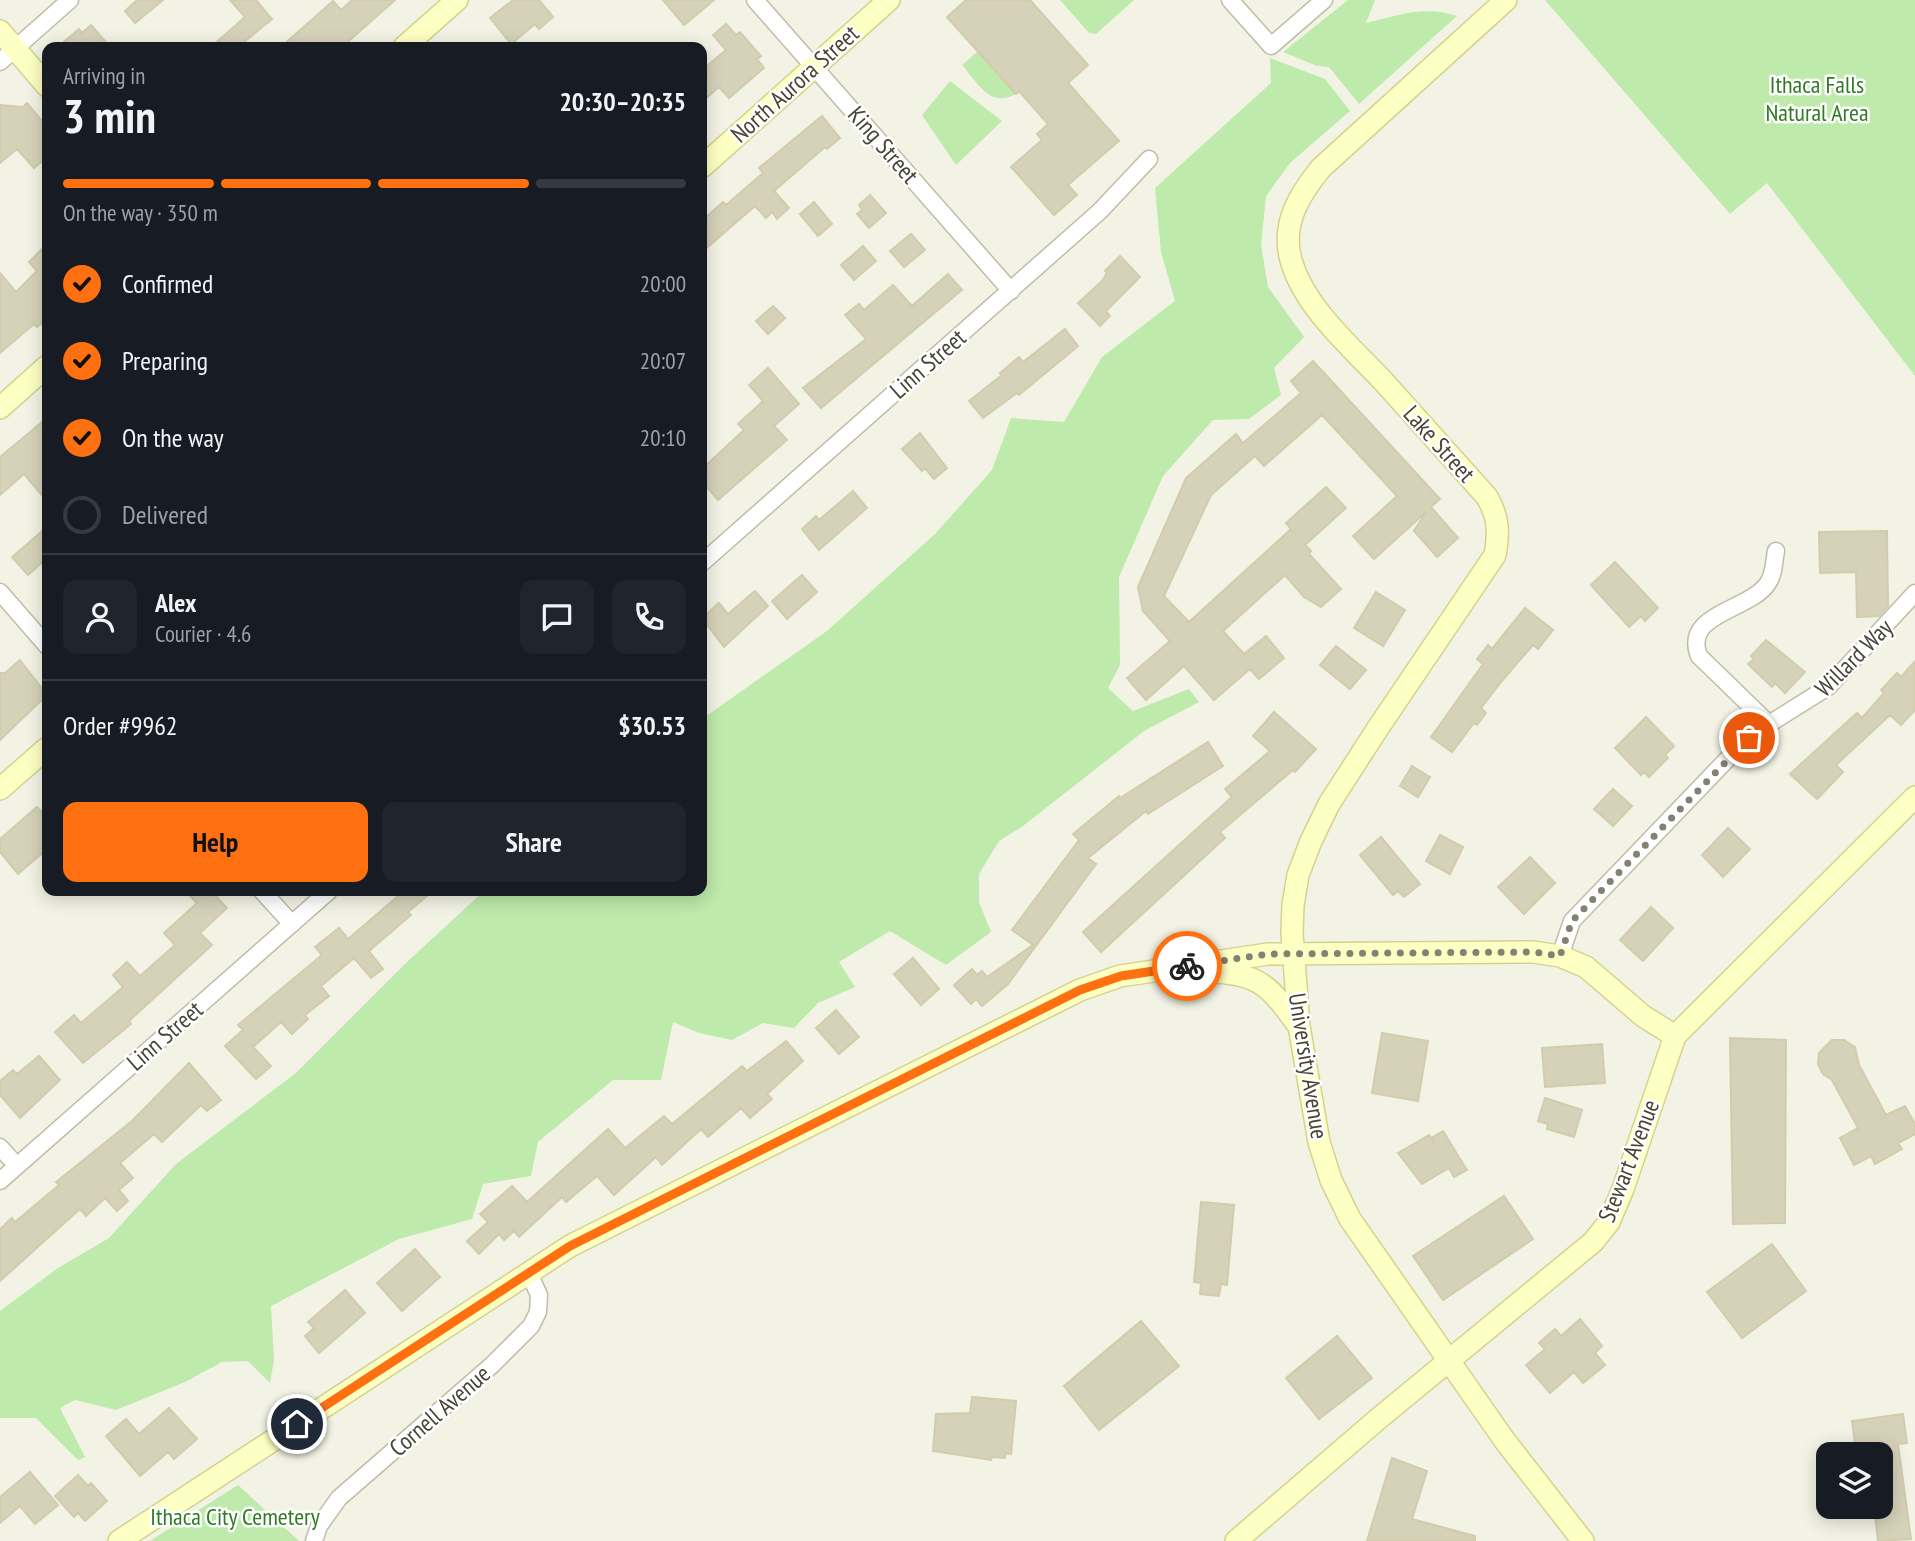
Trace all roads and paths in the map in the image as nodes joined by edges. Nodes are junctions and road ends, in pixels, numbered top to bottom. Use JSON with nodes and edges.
{"nodes":[{"id":1,"x":70,"y":0,"type":"edge"},
{"id":2,"x":457,"y":0,"type":"edge"},
{"id":3,"x":755,"y":0,"type":"edge"},
{"id":4,"x":889,"y":0,"type":"edge"},
{"id":5,"x":1230,"y":0,"type":"edge"},
{"id":6,"x":1324,"y":0,"type":"edge"},
{"id":7,"x":1506,"y":0,"type":"edge"},
{"id":8,"x":0,"y":31,"type":"edge"},
{"id":9,"x":410,"y":42,"type":"edge"},
{"id":10,"x":8,"y":56,"type":"edge"},
{"id":11,"x":815,"y":66,"type":"junction"},
{"id":12,"x":42,"y":82,"type":"edge"},
{"id":13,"x":1149,"y":159,"type":"dead end"},
{"id":14,"x":707,"y":163,"type":"edge"},
{"id":15,"x":1011,"y":291,"type":"junction"},
{"id":16,"x":42,"y":370,"type":"edge"},
{"id":17,"x":0,"y":408,"type":"edge"},
{"id":18,"x":1776,"y":551,"type":"dead end"},
{"id":19,"x":707,"y":559,"type":"edge"},
{"id":20,"x":0,"y":592,"type":"edge"},
{"id":21,"x":1915,"y":593,"type":"edge"},
{"id":22,"x":42,"y":640,"type":"edge"},
{"id":23,"x":1769,"y":724,"type":"junction"},
{"id":24,"x":42,"y":752,"type":"edge"},
{"id":25,"x":0,"y":789,"type":"edge"},
{"id":26,"x":1915,"y":797,"type":"edge"},
{"id":27,"x":267,"y":896,"type":"edge"},
{"id":28,"x":324,"y":896,"type":"edge"},
{"id":29,"x":292,"y":924,"type":"junction"},
{"id":30,"x":1293,"y":954,"type":"junction"},
{"id":31,"x":1560,"y":956,"type":"junction"},
{"id":32,"x":1160,"y":971,"type":"junction"},
{"id":33,"x":1299,"y":1026,"type":"junction"},
{"id":34,"x":1675,"y":1036,"type":"junction"},
{"id":35,"x":0,"y":1147,"type":"edge"},
{"id":36,"x":17,"y":1166,"type":"junction"},
{"id":37,"x":0,"y":1181,"type":"edge"},
{"id":38,"x":528,"y":1271,"type":"junction"},
{"id":39,"x":1449,"y":1362,"type":"junction"},
{"id":40,"x":119,"y":1541,"type":"edge"},
{"id":41,"x":314,"y":1541,"type":"edge"},
{"id":42,"x":1236,"y":1541,"type":"edge"},
{"id":43,"x":1583,"y":1541,"type":"edge"}],
"edges":[{"from":1,"to":10,"type":"street"},
{"from":2,"to":9,"type":"street"},
{"from":3,"to":11,"type":"street","name":"King Street"},
{"from":4,"to":11,"type":"street","name":"North Aurora Street"},
{"from":5,"to":6,"type":"street"},
{"from":7,"to":30,"type":"street","name":"Lake Street"},
{"from":8,"to":10,"type":"street"},
{"from":10,"to":12,"type":"street"},
{"from":11,"to":14,"type":"street","name":"North Aurora Street"},
{"from":11,"to":15,"type":"street","name":"King Street"},
{"from":13,"to":15,"type":"street","name":"Linn Street"},
{"from":15,"to":19,"type":"street","name":"Linn Street"},
{"from":16,"to":17,"type":"street"},
{"from":18,"to":23,"type":"street"},
{"from":20,"to":22,"type":"street"},
{"from":21,"to":23,"type":"street","name":"Willard Way"},
{"from":23,"to":31,"type":"street","name":"Willard Way"},
{"from":24,"to":25,"type":"street"},
{"from":26,"to":34,"type":"street","name":"Stewart Avenue"},
{"from":27,"to":29,"type":"street"},
{"from":28,"to":29,"type":"street","name":"Linn Street"},
{"from":29,"to":36,"type":"street","name":"Linn Street"},
{"from":30,"to":31,"type":"street"},
{"from":30,"to":32,"type":"street"},
{"from":30,"to":33,"type":"street","name":"University Avenue"},
{"from":31,"to":34,"type":"street"},
{"from":32,"to":33,"type":"street"},
{"from":32,"to":38,"type":"street"},
{"from":33,"to":39,"type":"street","name":"University Avenue"},
{"from":34,"to":39,"type":"street","name":"Stewart Avenue"},
{"from":35,"to":36,"type":"street"},
{"from":36,"to":37,"type":"street","name":"Linn Street"},
{"from":38,"to":40,"type":"street"},
{"from":38,"to":41,"type":"street","name":"Cornell Avenue"},
{"from":39,"to":42,"type":"street","name":"Stewart Avenue"},
{"from":39,"to":43,"type":"street","name":"University Avenue"}]}
